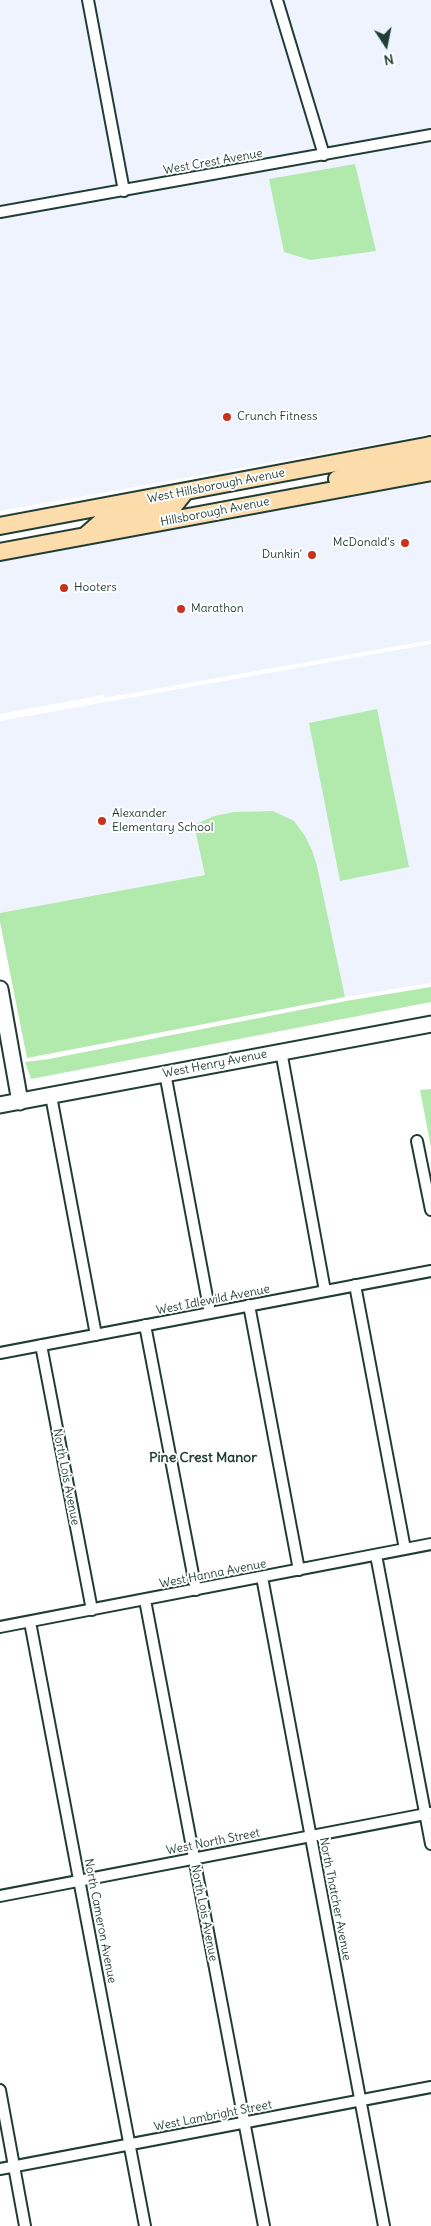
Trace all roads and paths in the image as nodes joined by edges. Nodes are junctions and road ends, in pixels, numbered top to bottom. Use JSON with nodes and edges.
{"nodes":[{"id":1,"x":88,"y":0,"type":"edge"},
{"id":2,"x":277,"y":0,"type":"edge"},
{"id":3,"x":431,"y":135,"type":"edge"},
{"id":4,"x":324,"y":155,"type":"junction"},
{"id":5,"x":124,"y":191,"type":"junction"},
{"id":6,"x":0,"y":212,"type":"edge"},
{"id":7,"x":431,"y":445,"type":"edge"},
{"id":8,"x":302,"y":470,"type":"junction"},
{"id":9,"x":431,"y":472,"type":"edge"},
{"id":10,"x":185,"y":492,"type":"junction"},
{"id":11,"x":316,"y":493,"type":"junction"},
{"id":12,"x":187,"y":517,"type":"junction"},
{"id":13,"x":0,"y":526,"type":"edge"},
{"id":14,"x":84,"y":537,"type":"junction"},
{"id":15,"x":0,"y":552,"type":"edge"},
{"id":16,"x":0,"y":989,"type":"edge"},
{"id":17,"x":431,"y":1024,"type":"edge"},
{"id":18,"x":281,"y":1051,"type":"junction"},
{"id":19,"x":165,"y":1073,"type":"junction"},
{"id":20,"x":51,"y":1096,"type":"junction"},
{"id":21,"x":20,"y":1102,"type":"junction"},
{"id":22,"x":0,"y":1105,"type":"edge"},
{"id":23,"x":417,"y":1141,"type":"dead end"},
{"id":24,"x":431,"y":1210,"type":"edge"},
{"id":25,"x":431,"y":1271,"type":"edge"},
{"id":26,"x":355,"y":1286,"type":"junction"},
{"id":27,"x":325,"y":1291,"type":"junction"},
{"id":28,"x":250,"y":1306,"type":"junction"},
{"id":29,"x":210,"y":1313,"type":"junction"},
{"id":30,"x":145,"y":1325,"type":"junction"},
{"id":31,"x":96,"y":1335,"type":"junction"},
{"id":32,"x":41,"y":1345,"type":"junction"},
{"id":33,"x":0,"y":1353,"type":"edge"},
{"id":34,"x":431,"y":1544,"type":"edge"},
{"id":35,"x":405,"y":1549,"type":"junction"},
{"id":36,"x":376,"y":1555,"type":"junction"},
{"id":37,"x":300,"y":1570,"type":"junction"},
{"id":38,"x":262,"y":1577,"type":"junction"},
{"id":39,"x":196,"y":1590,"type":"junction"},
{"id":40,"x":145,"y":1600,"type":"junction"},
{"id":41,"x":92,"y":1610,"type":"junction"},
{"id":42,"x":30,"y":1622,"type":"junction"},
{"id":43,"x":0,"y":1628,"type":"edge"},
{"id":44,"x":428,"y":1814,"type":"edge"},
{"id":45,"x":310,"y":1836,"type":"junction"},
{"id":46,"x":431,"y":1844,"type":"edge"},
{"id":47,"x":194,"y":1859,"type":"junction"},
{"id":48,"x":80,"y":1881,"type":"junction"},
{"id":49,"x":0,"y":1896,"type":"edge"},
{"id":50,"x":431,"y":2087,"type":"edge"},
{"id":51,"x":0,"y":2090,"type":"edge"},
{"id":52,"x":360,"y":2100,"type":"junction"},
{"id":53,"x":244,"y":2123,"type":"junction"},
{"id":54,"x":130,"y":2144,"type":"junction"},
{"id":55,"x":14,"y":2166,"type":"junction"},
{"id":56,"x":0,"y":2169,"type":"edge"},
{"id":57,"x":25,"y":2226,"type":"edge"},
{"id":58,"x":145,"y":2226,"type":"edge"},
{"id":59,"x":264,"y":2226,"type":"edge"},
{"id":60,"x":384,"y":2226,"type":"edge"}],
"edges":[{"from":1,"to":5,"type":"street"},
{"from":2,"to":4,"type":"street"},
{"from":3,"to":4,"type":"street","name":"West Crest Avenue"},
{"from":4,"to":5,"type":"street","name":"West Crest Avenue"},
{"from":5,"to":6,"type":"street","name":"West Crest Avenue"},
{"from":7,"to":8,"type":"main road","name":"West Hillsborough Avenue"},
{"from":7,"to":11,"type":"main road"},
{"from":8,"to":10,"type":"main road","name":"West Hillsborough Avenue"},
{"from":8,"to":12,"type":"main road"},
{"from":9,"to":11,"type":"main road","name":"Hillsborough Avenue"},
{"from":10,"to":13,"type":"main road","name":"West Hillsborough Avenue"},
{"from":10,"to":14,"type":"main road"},
{"from":11,"to":12,"type":"main road","name":"Hillsborough Avenue"},
{"from":12,"to":14,"type":"main road","name":"Hillsborough Avenue"},
{"from":14,"to":15,"type":"main road","name":"Hillsborough Avenue"},
{"from":16,"to":21,"type":"street"},
{"from":17,"to":18,"type":"street","name":"West Henry Avenue"},
{"from":18,"to":19,"type":"street","name":"West Henry Avenue"},
{"from":18,"to":27,"type":"street"},
{"from":19,"to":20,"type":"street","name":"West Henry Avenue"},
{"from":19,"to":29,"type":"street"},
{"from":20,"to":21,"type":"street","name":"West Henry Avenue"},
{"from":20,"to":31,"type":"street"},
{"from":21,"to":22,"type":"street","name":"West Henry Avenue"},
{"from":23,"to":24,"type":"street"},
{"from":25,"to":26,"type":"street","name":"West Idlewild Avenue"},
{"from":26,"to":27,"type":"street","name":"West Idlewild Avenue"},
{"from":26,"to":35,"type":"street"},
{"from":27,"to":28,"type":"street","name":"West Idlewild Avenue"},
{"from":28,"to":29,"type":"street","name":"West Idlewild Avenue"},
{"from":28,"to":37,"type":"street"},
{"from":29,"to":30,"type":"street","name":"West Idlewild Avenue"},
{"from":30,"to":31,"type":"street","name":"West Idlewild Avenue"},
{"from":30,"to":39,"type":"street"},
{"from":31,"to":32,"type":"street","name":"West Idlewild Avenue"},
{"from":32,"to":33,"type":"street","name":"West Idlewild Avenue"},
{"from":32,"to":41,"type":"street","name":"North Lois Avenue"},
{"from":34,"to":35,"type":"street","name":"West Hanna Avenue"},
{"from":35,"to":36,"type":"street","name":"West Hanna Avenue"},
{"from":36,"to":37,"type":"street","name":"West Hanna Avenue"},
{"from":36,"to":44,"type":"street"},
{"from":37,"to":38,"type":"street","name":"West Hanna Avenue"},
{"from":38,"to":39,"type":"street","name":"West Hanna Avenue"},
{"from":38,"to":45,"type":"street","name":"North Thatcher Avenue"},
{"from":39,"to":40,"type":"street","name":"West Hanna Avenue"},
{"from":40,"to":41,"type":"street","name":"West Hanna Avenue"},
{"from":40,"to":47,"type":"street","name":"North Lois Avenue"},
{"from":41,"to":42,"type":"street","name":"West Hanna Avenue"},
{"from":42,"to":43,"type":"street","name":"West Hanna Avenue"},
{"from":42,"to":48,"type":"street","name":"North Cameron Avenue"},
{"from":44,"to":45,"type":"street","name":"West North Street"},
{"from":44,"to":46,"type":"street"},
{"from":45,"to":47,"type":"street","name":"West North Street"},
{"from":45,"to":52,"type":"street","name":"North Thatcher Avenue"},
{"from":47,"to":48,"type":"street","name":"West North Street"},
{"from":47,"to":53,"type":"street","name":"North Lois Avenue"},
{"from":48,"to":49,"type":"street","name":"West North Street"},
{"from":48,"to":54,"type":"street","name":"North Cameron Avenue"},
{"from":50,"to":52,"type":"street","name":"West Lambright Street"},
{"from":51,"to":55,"type":"street"},
{"from":52,"to":53,"type":"street","name":"West Lambright Street"},
{"from":52,"to":60,"type":"street","name":"North Thatcher Avenue"},
{"from":53,"to":54,"type":"street","name":"West Lambright Street"},
{"from":53,"to":59,"type":"street","name":"North Lois Avenue"},
{"from":54,"to":55,"type":"street","name":"West Lambright Street"},
{"from":54,"to":58,"type":"street","name":"North Cameron Avenue"},
{"from":55,"to":56,"type":"street","name":"West Lambright Street"},
{"from":55,"to":57,"type":"street"}]}
